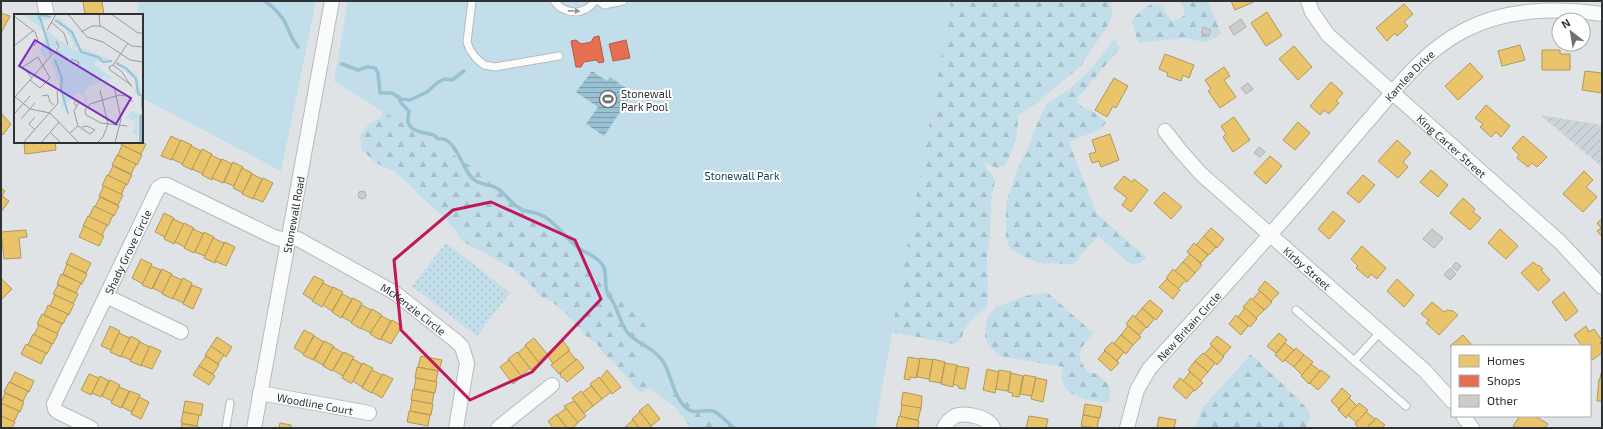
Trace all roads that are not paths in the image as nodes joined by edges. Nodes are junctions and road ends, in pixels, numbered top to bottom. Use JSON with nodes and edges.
{"nodes":[{"id":1,"x":44,"y":1,"type":"edge"},
{"id":2,"x":332,"y":1,"type":"edge"},
{"id":3,"x":472,"y":1,"type":"edge"},
{"id":4,"x":554,"y":1,"type":"edge"},
{"id":5,"x":595,"y":1,"type":"edge"},
{"id":6,"x":599,"y":1,"type":"edge"},
{"id":7,"x":623,"y":1,"type":"edge"},
{"id":8,"x":1308,"y":1,"type":"edge"},
{"id":9,"x":48,"y":14,"type":"edge"},
{"id":10,"x":1602,"y":14,"type":"edge"},
{"id":11,"x":559,"y":56,"type":"dead end"},
{"id":12,"x":1393,"y":92,"type":"junction"},
{"id":13,"x":1165,"y":131,"type":"dead end"},
{"id":14,"x":1270,"y":235,"type":"junction"},
{"id":15,"x":288,"y":239,"type":"junction"},
{"id":16,"x":1602,"y":286,"type":"edge"},
{"id":17,"x":106,"y":296,"type":"junction"},
{"id":18,"x":1296,"y":310,"type":"dead end"},
{"id":19,"x":1381,"y":331,"type":"junction"},
{"id":20,"x":182,"y":332,"type":"dead end"},
{"id":21,"x":1354,"y":361,"type":"junction"},
{"id":22,"x":552,"y":386,"type":"dead end"},
{"id":23,"x":260,"y":393,"type":"junction"},
{"id":24,"x":1451,"y":401,"type":"edge"},
{"id":25,"x":230,"y":403,"type":"dead end"},
{"id":26,"x":1406,"y":406,"type":"dead end"},
{"id":27,"x":369,"y":413,"type":"dead end"},
{"id":28,"x":1464,"y":417,"type":"edge"},
{"id":29,"x":91,"y":428,"type":"edge"},
{"id":30,"x":226,"y":428,"type":"edge"},
{"id":31,"x":254,"y":428,"type":"edge"},
{"id":32,"x":456,"y":428,"type":"edge"},
{"id":33,"x":498,"y":428,"type":"edge"},
{"id":34,"x":944,"y":428,"type":"edge"},
{"id":35,"x":993,"y":428,"type":"edge"},
{"id":36,"x":1127,"y":428,"type":"edge"},
{"id":37,"x":1472,"y":428,"type":"edge"}],
"edges":[{"from":1,"to":9,"type":"street"},
{"from":2,"to":15,"type":"street","name":"Stonewall Road"},
{"from":3,"to":11,"type":"lane"},
{"from":4,"to":5,"type":"lane","one_way":true},
{"from":6,"to":7,"type":"lane"},
{"from":8,"to":12,"type":"street","name":"King Carter Street"},
{"from":10,"to":12,"type":"street","name":"Kamlea Drive"},
{"from":12,"to":14,"type":"street","name":"Kamlea Drive"},
{"from":12,"to":16,"type":"street","name":"King Carter Street"},
{"from":13,"to":14,"type":"street","name":"Kirby Street"},
{"from":14,"to":19,"type":"street","name":"Kirby Street"},
{"from":14,"to":36,"type":"street","name":"New Britain Circle"},
{"from":15,"to":17,"type":"street","name":"Shady Grove Circle"},
{"from":15,"to":23,"type":"street","name":"Stonewall Road"},
{"from":15,"to":32,"type":"street","name":"McKenzie Circle"},
{"from":17,"to":20,"type":"street"},
{"from":17,"to":29,"type":"street","name":"Shady Grove Circle"},
{"from":18,"to":21,"type":"lane"},
{"from":19,"to":21,"type":"lane"},
{"from":19,"to":24,"type":"street","name":"Kirby Street"},
{"from":21,"to":26,"type":"lane"},
{"from":22,"to":33,"type":"street"},
{"from":23,"to":27,"type":"street","name":"Woodline Court"},
{"from":23,"to":31,"type":"street","name":"Stonewall Road"},
{"from":25,"to":30,"type":"lane"},
{"from":28,"to":37,"type":"street"},
{"from":34,"to":35,"type":"street"}]}
